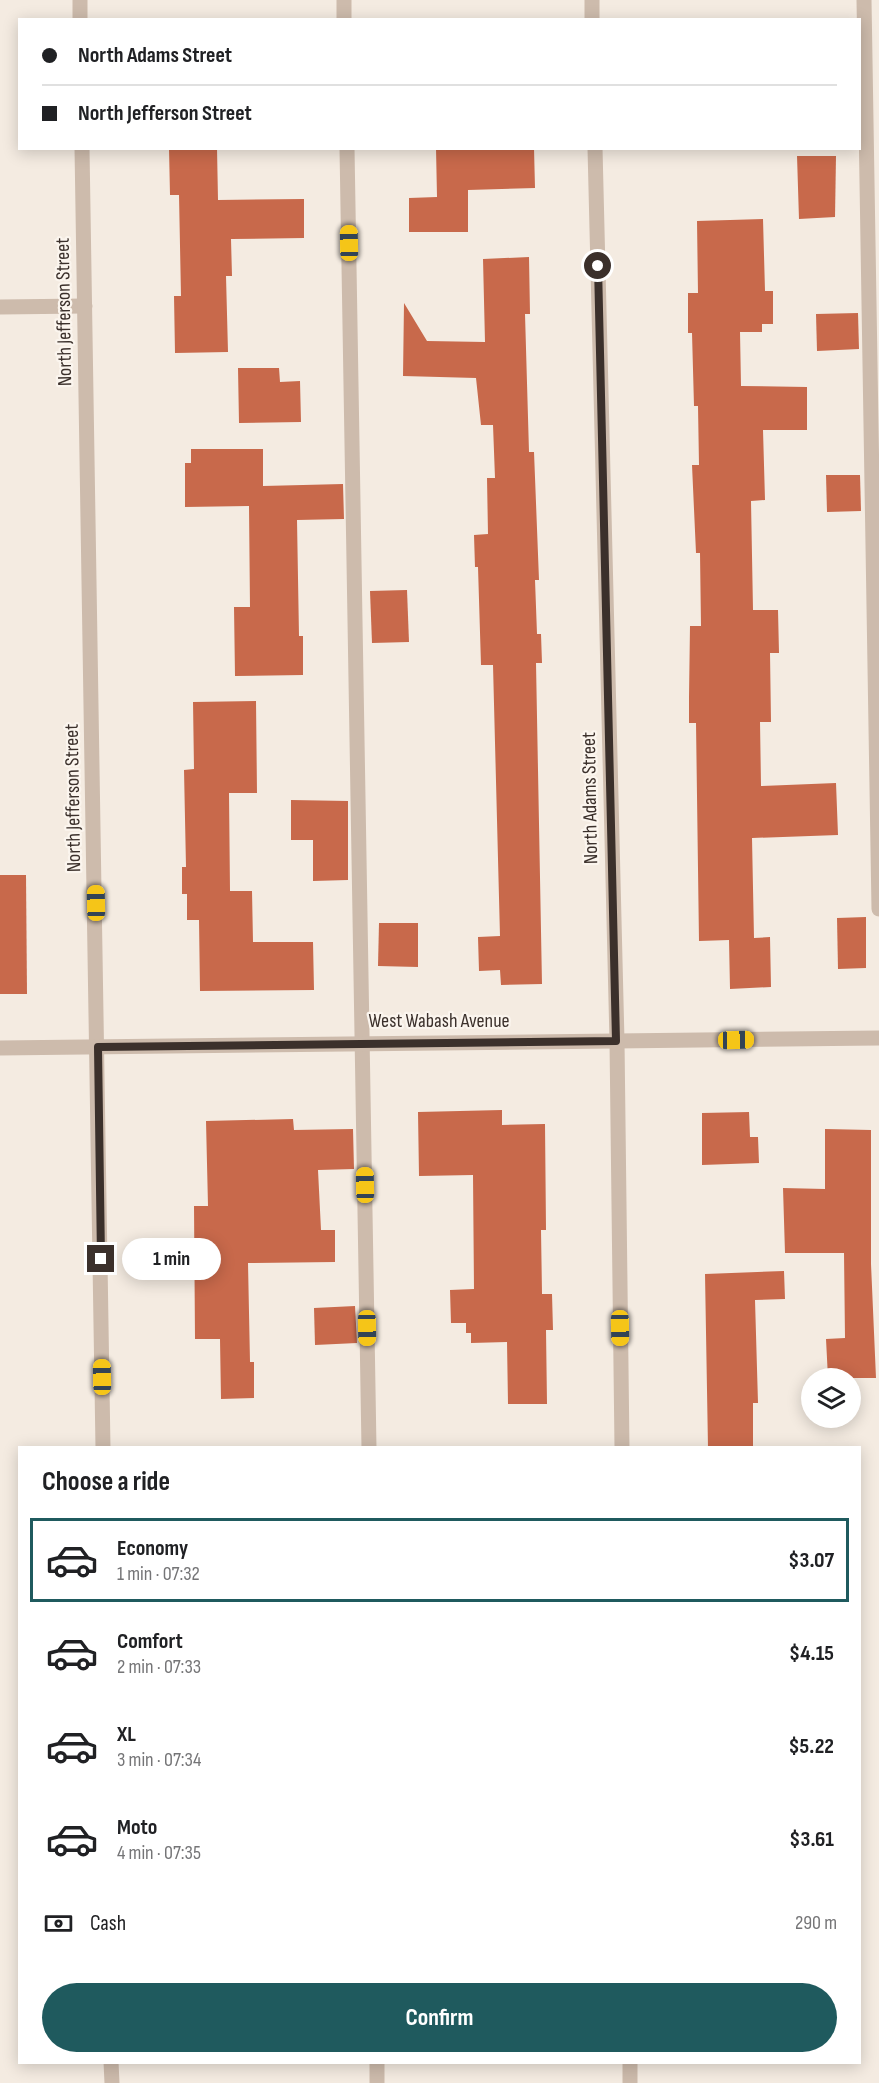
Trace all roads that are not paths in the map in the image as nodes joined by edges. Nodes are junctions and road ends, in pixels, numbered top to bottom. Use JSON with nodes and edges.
{"nodes":[{"id":1,"x":80,"y":0,"type":"edge"},
{"id":2,"x":344,"y":0,"type":"edge"},
{"id":3,"x":592,"y":0,"type":"edge"},
{"id":4,"x":864,"y":0,"type":"edge"},
{"id":5,"x":80,"y":18,"type":"edge"},
{"id":6,"x":344,"y":18,"type":"edge"},
{"id":7,"x":592,"y":18,"type":"edge"},
{"id":8,"x":82,"y":150,"type":"edge"},
{"id":9,"x":347,"y":150,"type":"edge"},
{"id":10,"x":595,"y":150,"type":"edge"},
{"id":11,"x":85,"y":306,"type":"junction"},
{"id":12,"x":0,"y":307,"type":"edge"},
{"id":13,"x":879,"y":909,"type":"edge"},
{"id":14,"x":879,"y":1038,"type":"edge"},
{"id":15,"x":616,"y":1041,"type":"junction"},
{"id":16,"x":363,"y":1042,"type":"junction"},
{"id":17,"x":98,"y":1047,"type":"junction"},
{"id":18,"x":0,"y":1048,"type":"edge"},
{"id":19,"x":103,"y":1446,"type":"edge"},
{"id":20,"x":369,"y":1446,"type":"edge"},
{"id":21,"x":622,"y":1446,"type":"edge"},
{"id":22,"x":111,"y":2064,"type":"edge"},
{"id":23,"x":377,"y":2064,"type":"edge"},
{"id":24,"x":630,"y":2064,"type":"edge"},
{"id":25,"x":112,"y":2083,"type":"edge"},
{"id":26,"x":377,"y":2083,"type":"edge"},
{"id":27,"x":630,"y":2083,"type":"edge"}],
"edges":[{"from":1,"to":5,"type":"street"},
{"from":2,"to":6,"type":"street"},
{"from":3,"to":7,"type":"street"},
{"from":4,"to":13,"type":"street"},
{"from":8,"to":11,"type":"street","name":"North Jefferson Street"},
{"from":9,"to":16,"type":"street"},
{"from":10,"to":15,"type":"street","name":"North Adams Street"},
{"from":11,"to":12,"type":"street"},
{"from":11,"to":17,"type":"street","name":"North Jefferson Street"},
{"from":14,"to":15,"type":"street","name":"West Wabash Avenue"},
{"from":15,"to":16,"type":"street","name":"West Wabash Avenue"},
{"from":15,"to":21,"type":"street","name":"North Adams Street"},
{"from":16,"to":17,"type":"street","name":"West Wabash Avenue"},
{"from":16,"to":20,"type":"street"},
{"from":17,"to":18,"type":"street","name":"West Wabash Avenue"},
{"from":17,"to":19,"type":"street","name":"North Jefferson Street"},
{"from":22,"to":25,"type":"street"},
{"from":23,"to":26,"type":"street"},
{"from":24,"to":27,"type":"street"}]}
